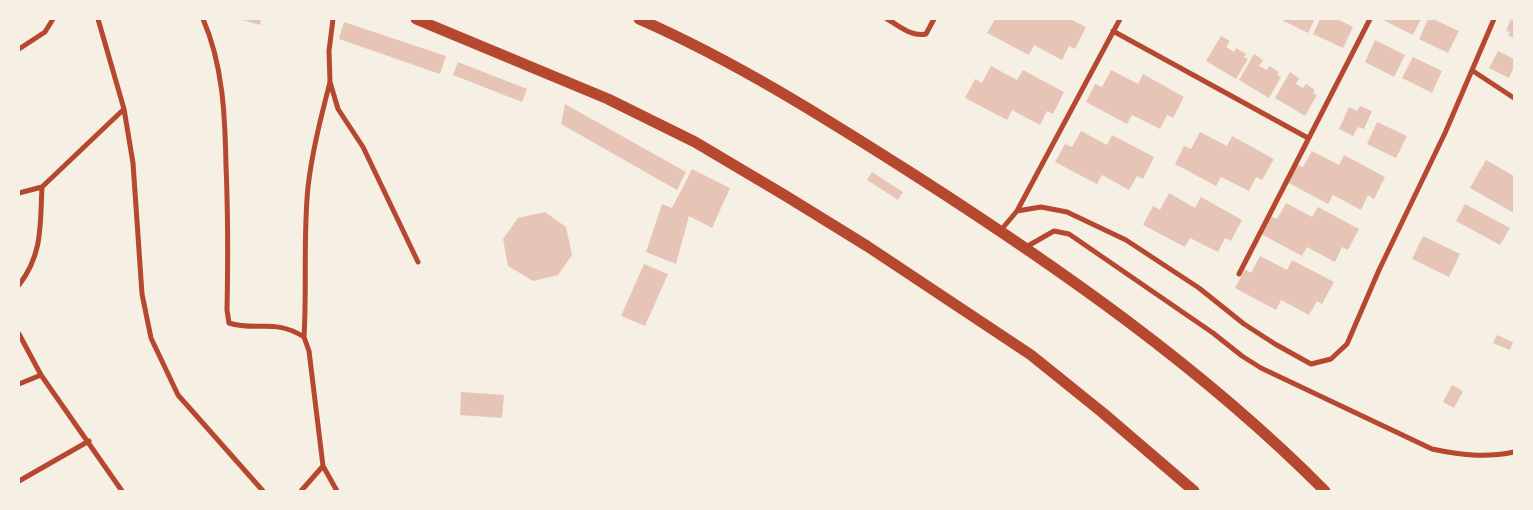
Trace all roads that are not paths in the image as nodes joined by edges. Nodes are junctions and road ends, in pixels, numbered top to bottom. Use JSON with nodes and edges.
{"nodes":[{"id":1,"x":53,"y":19,"type":"edge"},
{"id":2,"x":98,"y":19,"type":"edge"},
{"id":3,"x":203,"y":19,"type":"edge"},
{"id":4,"x":334,"y":19,"type":"edge"},
{"id":5,"x":416,"y":19,"type":"edge"},
{"id":6,"x":639,"y":19,"type":"edge"},
{"id":7,"x":887,"y":19,"type":"edge"},
{"id":8,"x":934,"y":19,"type":"edge"},
{"id":9,"x":1120,"y":19,"type":"edge"},
{"id":10,"x":1370,"y":19,"type":"edge"},
{"id":11,"x":1494,"y":19,"type":"edge"},
{"id":12,"x":1113,"y":31,"type":"junction"},
{"id":13,"x":19,"y":49,"type":"edge"},
{"id":14,"x":1473,"y":71,"type":"junction"},
{"id":15,"x":330,"y":82,"type":"junction"},
{"id":16,"x":1514,"y":98,"type":"edge"},
{"id":17,"x":124,"y":110,"type":"junction"},
{"id":18,"x":1308,"y":138,"type":"junction"},
{"id":19,"x":42,"y":187,"type":"junction"},
{"id":20,"x":19,"y":193,"type":"edge"},
{"id":21,"x":1017,"y":211,"type":"junction"},
{"id":22,"x":1001,"y":230,"type":"junction"},
{"id":23,"x":1026,"y":248,"type":"junction"},
{"id":24,"x":418,"y":262,"type":"dead end"},
{"id":25,"x":1239,"y":274,"type":"dead end"},
{"id":26,"x":19,"y":285,"type":"edge"},
{"id":27,"x":19,"y":334,"type":"edge"},
{"id":28,"x":304,"y":337,"type":"junction"},
{"id":29,"x":41,"y":375,"type":"junction"},
{"id":30,"x":19,"y":384,"type":"edge"},
{"id":31,"x":89,"y":441,"type":"junction"},
{"id":32,"x":1514,"y":452,"type":"edge"},
{"id":33,"x":323,"y":466,"type":"junction"},
{"id":34,"x":19,"y":481,"type":"edge"},
{"id":35,"x":122,"y":491,"type":"edge"},
{"id":36,"x":263,"y":491,"type":"edge"},
{"id":37,"x":301,"y":491,"type":"edge"},
{"id":38,"x":337,"y":491,"type":"edge"},
{"id":39,"x":1194,"y":491,"type":"edge"},
{"id":40,"x":1325,"y":491,"type":"edge"}],
"edges":[{"from":1,"to":13,"type":"street"},
{"from":2,"to":17,"type":"street"},
{"from":3,"to":28,"type":"street"},
{"from":4,"to":15,"type":"street"},
{"from":5,"to":39,"type":"highway"},
{"from":6,"to":22,"type":"highway"},
{"from":7,"to":8,"type":"street"},
{"from":9,"to":12,"type":"street"},
{"from":10,"to":18,"type":"street"},
{"from":11,"to":14,"type":"street"},
{"from":12,"to":18,"type":"street"},
{"from":12,"to":21,"type":"street"},
{"from":14,"to":16,"type":"street"},
{"from":14,"to":21,"type":"street"},
{"from":15,"to":24,"type":"street"},
{"from":15,"to":28,"type":"street"},
{"from":17,"to":19,"type":"street"},
{"from":17,"to":36,"type":"street"},
{"from":18,"to":25,"type":"street"},
{"from":19,"to":20,"type":"street"},
{"from":19,"to":26,"type":"street"},
{"from":21,"to":22,"type":"street"},
{"from":22,"to":23,"type":"highway"},
{"from":23,"to":32,"type":"street"},
{"from":23,"to":40,"type":"highway"},
{"from":27,"to":29,"type":"street"},
{"from":28,"to":33,"type":"street"},
{"from":29,"to":30,"type":"street"},
{"from":29,"to":31,"type":"street"},
{"from":31,"to":34,"type":"street"},
{"from":31,"to":35,"type":"street"},
{"from":33,"to":37,"type":"street"},
{"from":33,"to":38,"type":"street"}]}
